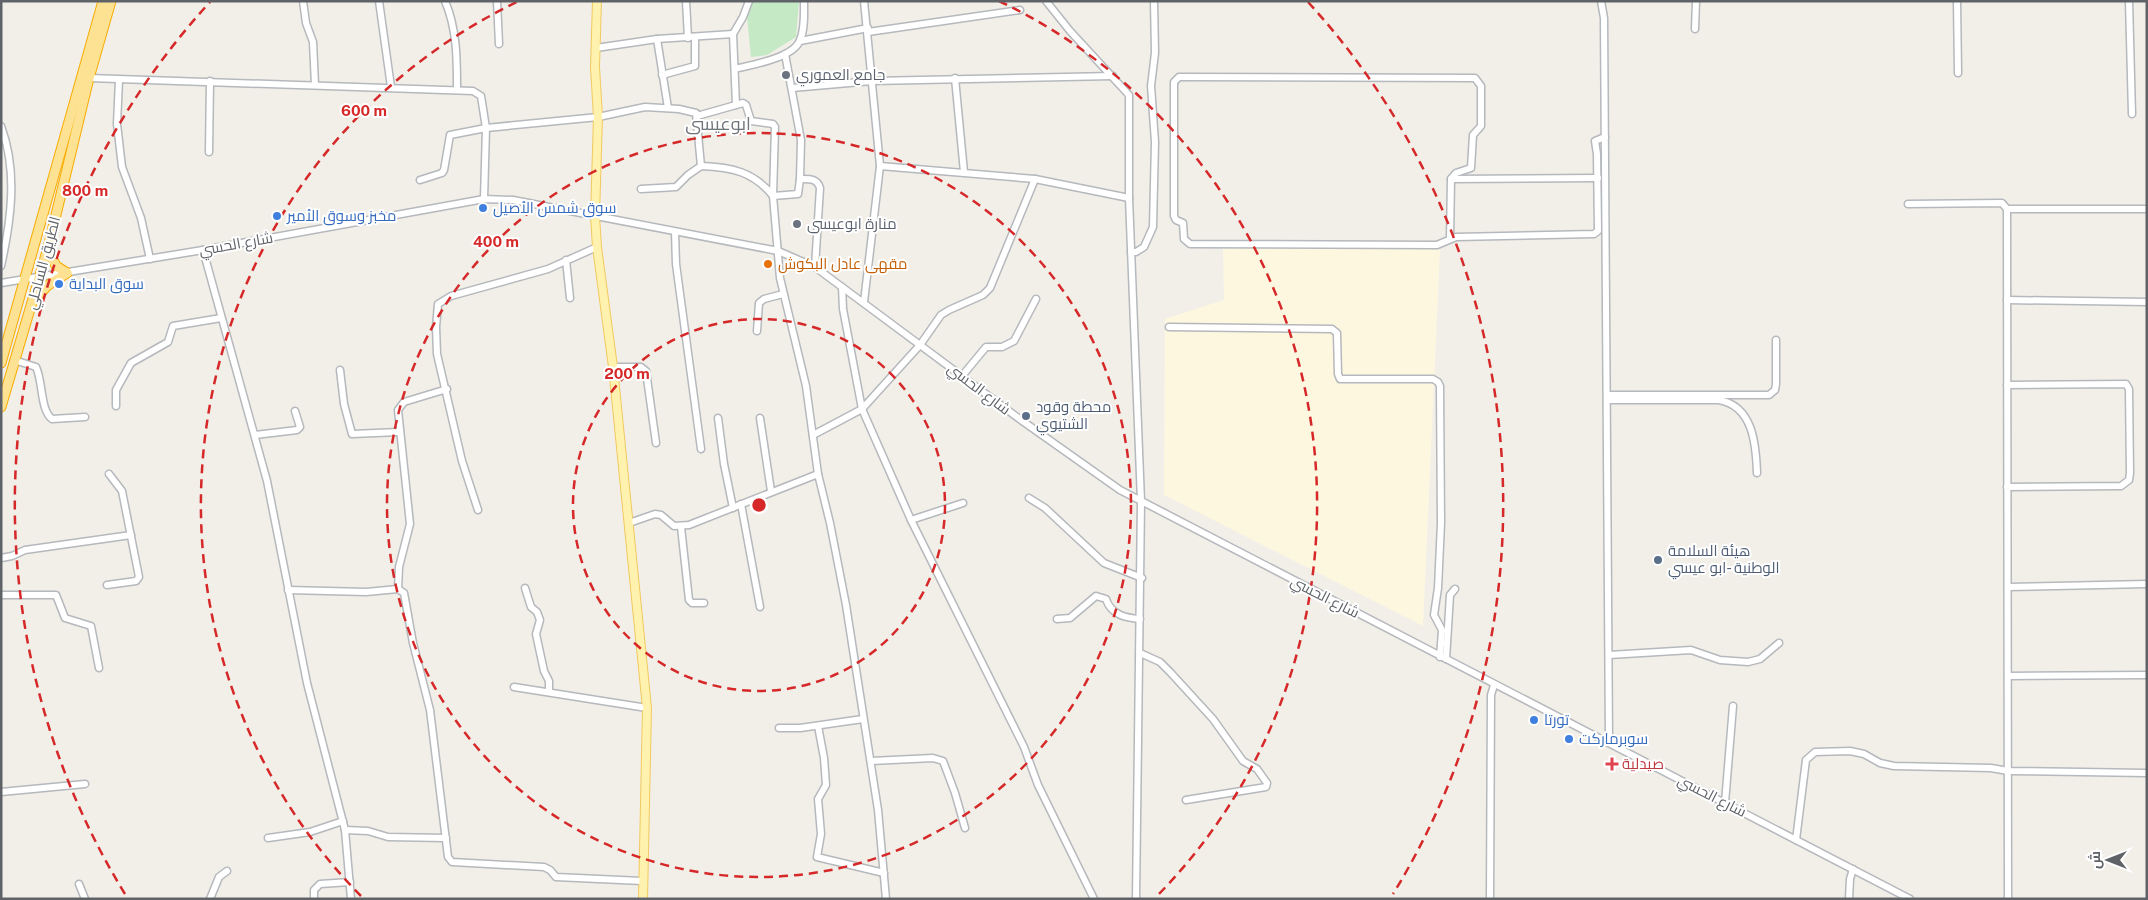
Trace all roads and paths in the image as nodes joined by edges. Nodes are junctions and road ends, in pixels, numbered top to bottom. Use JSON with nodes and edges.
{"nodes":[{"id":1,"x":103,"y":1,"type":"edge"},
{"id":2,"x":111,"y":1,"type":"edge"},
{"id":3,"x":303,"y":1,"type":"edge"},
{"id":4,"x":379,"y":1,"type":"edge"},
{"id":5,"x":446,"y":1,"type":"edge"},
{"id":6,"x":497,"y":1,"type":"edge"},
{"id":7,"x":597,"y":1,"type":"edge"},
{"id":8,"x":686,"y":1,"type":"edge"},
{"id":9,"x":749,"y":1,"type":"edge"},
{"id":10,"x":804,"y":1,"type":"edge"},
{"id":11,"x":864,"y":1,"type":"edge"},
{"id":12,"x":1046,"y":1,"type":"edge"},
{"id":13,"x":1154,"y":1,"type":"edge"},
{"id":14,"x":1601,"y":1,"type":"edge"},
{"id":15,"x":1696,"y":1,"type":"edge"},
{"id":16,"x":1956,"y":1,"type":"edge"},
{"id":17,"x":2129,"y":1,"type":"edge"},
{"id":18,"x":1020,"y":10,"type":"dead end"},
{"id":19,"x":1695,"y":29,"type":"dead end"},
{"id":20,"x":868,"y":30,"type":"junction"},
{"id":21,"x":733,"y":34,"type":"junction"},
{"id":22,"x":691,"y":37,"type":"junction"},
{"id":23,"x":657,"y":39,"type":"junction"},
{"id":24,"x":800,"y":41,"type":"junction"},
{"id":25,"x":499,"y":44,"type":"dead end"},
{"id":26,"x":596,"y":48,"type":"junction"},
{"id":27,"x":785,"y":54,"type":"junction"},
{"id":28,"x":735,"y":69,"type":"junction"},
{"id":29,"x":1958,"y":73,"type":"dead end"},
{"id":30,"x":662,"y":75,"type":"junction"},
{"id":31,"x":1113,"y":76,"type":"junction"},
{"id":32,"x":90,"y":78,"type":"junction"},
{"id":33,"x":955,"y":78,"type":"junction"},
{"id":34,"x":118,"y":80,"type":"junction"},
{"id":35,"x":210,"y":81,"type":"junction"},
{"id":36,"x":872,"y":81,"type":"junction"},
{"id":37,"x":315,"y":85,"type":"junction"},
{"id":38,"x":391,"y":87,"type":"junction"},
{"id":39,"x":792,"y":88,"type":"junction"},
{"id":40,"x":457,"y":89,"type":"junction"},
{"id":41,"x":736,"y":105,"type":"junction"},
{"id":42,"x":668,"y":108,"type":"junction"},
{"id":43,"x":2132,"y":114,"type":"dead end"},
{"id":44,"x":697,"y":116,"type":"junction"},
{"id":45,"x":598,"y":117,"type":"junction"},
{"id":46,"x":1,"y":126,"type":"edge"},
{"id":47,"x":486,"y":128,"type":"junction"},
{"id":48,"x":1605,"y":138,"type":"junction"},
{"id":49,"x":209,"y":152,"type":"dead end"},
{"id":50,"x":701,"y":166,"type":"junction"},
{"id":51,"x":880,"y":166,"type":"junction"},
{"id":52,"x":964,"y":172,"type":"junction"},
{"id":53,"x":1598,"y":178,"type":"junction"},
{"id":54,"x":800,"y":179,"type":"junction"},
{"id":55,"x":1035,"y":179,"type":"junction"},
{"id":56,"x":1450,"y":179,"type":"junction"},
{"id":57,"x":420,"y":180,"type":"dead end"},
{"id":58,"x":642,"y":189,"type":"dead end"},
{"id":59,"x":774,"y":196,"type":"junction"},
{"id":60,"x":1129,"y":198,"type":"junction"},
{"id":61,"x":484,"y":199,"type":"junction"},
{"id":62,"x":1908,"y":204,"type":"dead end"},
{"id":63,"x":2147,"y":209,"type":"edge"},
{"id":64,"x":2007,"y":210,"type":"junction"},
{"id":65,"x":595,"y":216,"type":"junction"},
{"id":66,"x":5,"y":218,"type":"edge"},
{"id":67,"x":675,"y":232,"type":"junction"},
{"id":68,"x":1450,"y":239,"type":"junction"},
{"id":69,"x":597,"y":247,"type":"junction"},
{"id":70,"x":48,"y":248,"type":"junction"},
{"id":71,"x":203,"y":250,"type":"junction"},
{"id":72,"x":778,"y":251,"type":"junction"},
{"id":73,"x":1131,"y":252,"type":"junction"},
{"id":74,"x":150,"y":259,"type":"junction"},
{"id":75,"x":566,"y":260,"type":"junction"},
{"id":76,"x":1,"y":266,"type":"edge"},
{"id":77,"x":815,"y":268,"type":"junction"},
{"id":78,"x":67,"y":273,"type":"junction"},
{"id":79,"x":39,"y":276,"type":"junction"},
{"id":80,"x":24,"y":279,"type":"junction"},
{"id":81,"x":1,"y":283,"type":"edge"},
{"id":82,"x":842,"y":287,"type":"junction"},
{"id":83,"x":784,"y":294,"type":"junction"},
{"id":84,"x":570,"y":298,"type":"dead end"},
{"id":85,"x":1036,"y":299,"type":"dead end"},
{"id":86,"x":2007,"y":300,"type":"junction"},
{"id":87,"x":864,"y":302,"type":"junction"},
{"id":88,"x":2147,"y":302,"type":"edge"},
{"id":89,"x":32,"y":305,"type":"junction"},
{"id":90,"x":221,"y":318,"type":"junction"},
{"id":91,"x":1169,"y":326,"type":"dead end"},
{"id":92,"x":757,"y":331,"type":"dead end"},
{"id":93,"x":1776,"y":340,"type":"dead end"},
{"id":94,"x":920,"y":345,"type":"junction"},
{"id":95,"x":14,"y":360,"type":"junction"},
{"id":96,"x":1,"y":363,"type":"edge"},
{"id":97,"x":613,"y":367,"type":"junction"},
{"id":98,"x":340,"y":370,"type":"dead end"},
{"id":99,"x":962,"y":376,"type":"junction"},
{"id":100,"x":2007,"y":385,"type":"junction"},
{"id":101,"x":447,"y":389,"type":"junction"},
{"id":102,"x":1607,"y":398,"type":"junction"},
{"id":103,"x":116,"y":406,"type":"dead end"},
{"id":104,"x":1,"y":407,"type":"edge"},
{"id":105,"x":862,"y":409,"type":"junction"},
{"id":106,"x":295,"y":411,"type":"dead end"},
{"id":107,"x":85,"y":417,"type":"dead end"},
{"id":108,"x":718,"y":418,"type":"dead end"},
{"id":109,"x":760,"y":418,"type":"dead end"},
{"id":110,"x":399,"y":432,"type":"junction"},
{"id":111,"x":255,"y":435,"type":"junction"},
{"id":112,"x":813,"y":435,"type":"junction"},
{"id":113,"x":656,"y":442,"type":"dead end"},
{"id":114,"x":701,"y":449,"type":"dead end"},
{"id":115,"x":1758,"y":473,"type":"dead end"},
{"id":116,"x":109,"y":474,"type":"dead end"},
{"id":117,"x":818,"y":474,"type":"junction"},
{"id":118,"x":2007,"y":488,"type":"junction"},
{"id":119,"x":771,"y":491,"type":"junction"},
{"id":120,"x":1028,"y":498,"type":"dead end"},
{"id":121,"x":1142,"y":501,"type":"junction"},
{"id":122,"x":963,"y":503,"type":"dead end"},
{"id":123,"x":741,"y":504,"type":"junction"},
{"id":124,"x":733,"y":508,"type":"junction"},
{"id":125,"x":478,"y":510,"type":"dead end"},
{"id":126,"x":911,"y":520,"type":"junction"},
{"id":127,"x":629,"y":523,"type":"junction"},
{"id":128,"x":681,"y":527,"type":"junction"},
{"id":129,"x":131,"y":535,"type":"junction"},
{"id":130,"x":1,"y":558,"type":"edge"},
{"id":131,"x":1142,"y":578,"type":"junction"},
{"id":132,"x":2147,"y":584,"type":"edge"},
{"id":133,"x":107,"y":585,"type":"dead end"},
{"id":134,"x":2008,"y":587,"type":"junction"},
{"id":135,"x":524,"y":588,"type":"dead end"},
{"id":136,"x":398,"y":589,"type":"junction"},
{"id":137,"x":1455,"y":589,"type":"dead end"},
{"id":138,"x":288,"y":590,"type":"junction"},
{"id":139,"x":1,"y":595,"type":"edge"},
{"id":140,"x":704,"y":603,"type":"dead end"},
{"id":141,"x":760,"y":607,"type":"dead end"},
{"id":142,"x":1057,"y":619,"type":"dead end"},
{"id":143,"x":1140,"y":619,"type":"junction"},
{"id":144,"x":1780,"y":643,"type":"dead end"},
{"id":145,"x":1140,"y":653,"type":"junction"},
{"id":146,"x":1609,"y":655,"type":"junction"},
{"id":147,"x":1443,"y":658,"type":"junction"},
{"id":148,"x":99,"y":668,"type":"dead end"},
{"id":149,"x":2008,"y":676,"type":"junction"},
{"id":150,"x":2147,"y":676,"type":"edge"},
{"id":151,"x":1494,"y":685,"type":"junction"},
{"id":152,"x":514,"y":687,"type":"dead end"},
{"id":153,"x":549,"y":692,"type":"junction"},
{"id":154,"x":1733,"y":706,"type":"dead end"},
{"id":155,"x":647,"y":708,"type":"junction"},
{"id":156,"x":864,"y":719,"type":"junction"},
{"id":157,"x":818,"y":726,"type":"junction"},
{"id":158,"x":779,"y":728,"type":"dead end"},
{"id":159,"x":1609,"y":742,"type":"junction"},
{"id":160,"x":871,"y":762,"type":"junction"},
{"id":161,"x":2008,"y":771,"type":"junction"},
{"id":162,"x":2147,"y":773,"type":"edge"},
{"id":163,"x":85,"y":784,"type":"dead end"},
{"id":164,"x":1,"y":792,"type":"edge"},
{"id":165,"x":1186,"y":800,"type":"dead end"},
{"id":166,"x":1725,"y":803,"type":"junction"},
{"id":167,"x":343,"y":821,"type":"junction"},
{"id":168,"x":965,"y":828,"type":"dead end"},
{"id":169,"x":345,"y":830,"type":"junction"},
{"id":170,"x":268,"y":838,"type":"dead end"},
{"id":171,"x":446,"y":838,"type":"junction"},
{"id":172,"x":1796,"y":840,"type":"junction"},
{"id":173,"x":1853,"y":869,"type":"junction"},
{"id":174,"x":227,"y":871,"type":"dead end"},
{"id":175,"x":884,"y":873,"type":"junction"},
{"id":176,"x":350,"y":882,"type":"junction"},
{"id":177,"x":642,"y":882,"type":"junction"},
{"id":178,"x":79,"y":884,"type":"dead end"},
{"id":179,"x":85,"y":899,"type":"edge"},
{"id":180,"x":210,"y":899,"type":"edge"},
{"id":181,"x":314,"y":899,"type":"edge"},
{"id":182,"x":351,"y":899,"type":"edge"},
{"id":183,"x":643,"y":899,"type":"edge"},
{"id":184,"x":886,"y":899,"type":"edge"},
{"id":185,"x":1094,"y":899,"type":"edge"},
{"id":186,"x":1136,"y":899,"type":"edge"},
{"id":187,"x":1490,"y":899,"type":"edge"},
{"id":188,"x":1850,"y":899,"type":"edge"},
{"id":189,"x":1910,"y":899,"type":"edge"},
{"id":190,"x":2008,"y":899,"type":"edge"}],
"edges":[{"from":1,"to":80,"type":"highway","name":"الطريق الساحلي"},
{"from":2,"to":32,"type":"highway","name":"الطريق الساحلي"},
{"from":3,"to":37,"type":"street"},
{"from":4,"to":38,"type":"street"},
{"from":5,"to":40,"type":"street"},
{"from":6,"to":25,"type":"street"},
{"from":7,"to":26,"type":"main road"},
{"from":8,"to":22,"type":"street"},
{"from":9,"to":21,"type":"street"},
{"from":10,"to":24,"type":"street"},
{"from":11,"to":20,"type":"street"},
{"from":12,"to":31,"type":"street"},
{"from":13,"to":73,"type":"street"},
{"from":14,"to":48,"type":"street"},
{"from":15,"to":19,"type":"street"},
{"from":16,"to":29,"type":"street"},
{"from":17,"to":43,"type":"street"},
{"from":18,"to":20,"type":"street"},
{"from":20,"to":24,"type":"street"},
{"from":20,"to":36,"type":"street"},
{"from":21,"to":22,"type":"street"},
{"from":21,"to":28,"type":"street"},
{"from":22,"to":23,"type":"street"},
{"from":22,"to":30,"type":"street"},
{"from":23,"to":26,"type":"street"},
{"from":23,"to":30,"type":"street"},
{"from":24,"to":27,"type":"street"},
{"from":26,"to":45,"type":"main road"},
{"from":27,"to":28,"type":"street"},
{"from":27,"to":39,"type":"street"},
{"from":28,"to":41,"type":"street"},
{"from":30,"to":42,"type":"street"},
{"from":31,"to":33,"type":"street"},
{"from":31,"to":60,"type":"street"},
{"from":32,"to":34,"type":"street"},
{"from":32,"to":70,"type":"highway","name":"الطريق الساحلي"},
{"from":33,"to":36,"type":"street"},
{"from":33,"to":52,"type":"street"},
{"from":34,"to":35,"type":"street"},
{"from":34,"to":74,"type":"street"},
{"from":35,"to":37,"type":"street"},
{"from":35,"to":49,"type":"street"},
{"from":36,"to":39,"type":"street"},
{"from":36,"to":51,"type":"street"},
{"from":37,"to":38,"type":"street"},
{"from":38,"to":40,"type":"street"},
{"from":39,"to":54,"type":"street"},
{"from":40,"to":47,"type":"street"},
{"from":41,"to":44,"type":"street"},
{"from":41,"to":59,"type":"street"},
{"from":42,"to":44,"type":"street"},
{"from":42,"to":45,"type":"street"},
{"from":44,"to":50,"type":"street"},
{"from":45,"to":47,"type":"street"},
{"from":45,"to":65,"type":"main road"},
{"from":46,"to":66,"type":"street"},
{"from":47,"to":57,"type":"street"},
{"from":47,"to":61,"type":"street"},
{"from":48,"to":53,"type":"street"},
{"from":48,"to":102,"type":"street"},
{"from":50,"to":58,"type":"street"},
{"from":50,"to":59,"type":"street"},
{"from":51,"to":52,"type":"street"},
{"from":51,"to":87,"type":"street"},
{"from":52,"to":55,"type":"street"},
{"from":53,"to":56,"type":"street"},
{"from":53,"to":68,"type":"street"},
{"from":54,"to":59,"type":"street"},
{"from":54,"to":77,"type":"street"},
{"from":55,"to":60,"type":"street"},
{"from":55,"to":94,"type":"street"},
{"from":56,"to":68,"type":"street"},
{"from":56,"to":68,"type":"street"},
{"from":59,"to":72,"type":"street"},
{"from":60,"to":73,"type":"street"},
{"from":61,"to":65,"type":"street","name":"شارع الحسي"},
{"from":61,"to":71,"type":"street","name":"شارع الحسي"},
{"from":62,"to":64,"type":"street"},
{"from":63,"to":64,"type":"street"},
{"from":64,"to":86,"type":"street"},
{"from":65,"to":67,"type":"street","name":"شارع الحسي"},
{"from":65,"to":69,"type":"main road"},
{"from":66,"to":76,"type":"street"},
{"from":67,"to":72,"type":"street","name":"شارع الحسي"},
{"from":67,"to":114,"type":"street"},
{"from":69,"to":75,"type":"street"},
{"from":69,"to":97,"type":"main road"},
{"from":70,"to":78,"type":"highway"},
{"from":70,"to":79,"type":"highway","name":"الطريق الساحلي"},
{"from":71,"to":74,"type":"street","name":"شارع الحسي"},
{"from":71,"to":90,"type":"street"},
{"from":72,"to":77,"type":"street","name":"شارع الحسي"},
{"from":72,"to":83,"type":"street"},
{"from":73,"to":121,"type":"street"},
{"from":74,"to":78,"type":"street","name":"شارع الحسي"},
{"from":75,"to":84,"type":"street"},
{"from":75,"to":101,"type":"street"},
{"from":77,"to":82,"type":"street","name":"شارع الحسي"},
{"from":78,"to":79,"type":"street","name":"شارع الحسي"},
{"from":78,"to":89,"type":"highway"},
{"from":79,"to":80,"type":"street","name":"شارع الحسي"},
{"from":79,"to":89,"type":"highway","name":"الطريق الساحلي"},
{"from":80,"to":81,"type":"street","name":"شارع الحسي"},
{"from":80,"to":96,"type":"highway","name":"الطريق الساحلي"},
{"from":82,"to":87,"type":"street","name":"شارع الحسي"},
{"from":82,"to":105,"type":"street"},
{"from":83,"to":92,"type":"street"},
{"from":83,"to":112,"type":"street"},
{"from":85,"to":99,"type":"street"},
{"from":86,"to":88,"type":"street"},
{"from":86,"to":100,"type":"street"},
{"from":87,"to":94,"type":"street","name":"شارع الحسي"},
{"from":89,"to":95,"type":"highway","name":"الطريق الساحلي"},
{"from":90,"to":103,"type":"street"},
{"from":90,"to":111,"type":"street"},
{"from":91,"to":147,"type":"street"},
{"from":93,"to":102,"type":"street"},
{"from":94,"to":99,"type":"street","name":"شارع الحسي"},
{"from":94,"to":105,"type":"street"},
{"from":95,"to":104,"type":"highway","name":"الطريق الساحلي"},
{"from":95,"to":107,"type":"street"},
{"from":97,"to":113,"type":"street"},
{"from":97,"to":127,"type":"main road"},
{"from":98,"to":110,"type":"street"},
{"from":99,"to":121,"type":"street","name":"شارع الحسي"},
{"from":100,"to":118,"type":"street"},
{"from":100,"to":118,"type":"street"},
{"from":101,"to":110,"type":"street"},
{"from":101,"to":125,"type":"street"},
{"from":102,"to":115,"type":"street"},
{"from":102,"to":146,"type":"street"},
{"from":105,"to":112,"type":"street"},
{"from":105,"to":126,"type":"street"},
{"from":106,"to":111,"type":"street"},
{"from":108,"to":124,"type":"street"},
{"from":109,"to":119,"type":"street"},
{"from":110,"to":136,"type":"street"},
{"from":111,"to":138,"type":"street"},
{"from":112,"to":117,"type":"street"},
{"from":116,"to":129,"type":"street"},
{"from":117,"to":119,"type":"street"},
{"from":117,"to":156,"type":"street"},
{"from":118,"to":134,"type":"street"},
{"from":119,"to":123,"type":"street"},
{"from":120,"to":131,"type":"street"},
{"from":121,"to":131,"type":"street"},
{"from":121,"to":147,"type":"street","name":"شارع الحسي"},
{"from":122,"to":126,"type":"street"},
{"from":123,"to":124,"type":"street"},
{"from":123,"to":141,"type":"street"},
{"from":124,"to":128,"type":"street"},
{"from":126,"to":185,"type":"street"},
{"from":127,"to":128,"type":"street"},
{"from":127,"to":155,"type":"main road"},
{"from":128,"to":140,"type":"street"},
{"from":129,"to":130,"type":"street"},
{"from":129,"to":133,"type":"street"},
{"from":131,"to":143,"type":"street"},
{"from":132,"to":134,"type":"street"},
{"from":134,"to":149,"type":"street"},
{"from":135,"to":153,"type":"street"},
{"from":136,"to":138,"type":"street"},
{"from":136,"to":171,"type":"street"},
{"from":137,"to":147,"type":"street"},
{"from":138,"to":167,"type":"street"},
{"from":139,"to":148,"type":"street"},
{"from":142,"to":143,"type":"street"},
{"from":143,"to":145,"type":"street"},
{"from":144,"to":146,"type":"street"},
{"from":145,"to":165,"type":"street"},
{"from":145,"to":186,"type":"street"},
{"from":146,"to":159,"type":"street"},
{"from":147,"to":151,"type":"street","name":"شارع الحسي"},
{"from":149,"to":150,"type":"street"},
{"from":149,"to":161,"type":"street"},
{"from":151,"to":159,"type":"street","name":"شارع الحسي"},
{"from":151,"to":187,"type":"street"},
{"from":152,"to":153,"type":"street"},
{"from":153,"to":155,"type":"street"},
{"from":154,"to":166,"type":"street"},
{"from":155,"to":177,"type":"main road"},
{"from":156,"to":157,"type":"street"},
{"from":156,"to":160,"type":"street"},
{"from":157,"to":158,"type":"street"},
{"from":157,"to":175,"type":"street"},
{"from":159,"to":166,"type":"street","name":"شارع الحسي"},
{"from":160,"to":168,"type":"street"},
{"from":160,"to":175,"type":"street"},
{"from":161,"to":162,"type":"street"},
{"from":161,"to":172,"type":"street"},
{"from":161,"to":190,"type":"street"},
{"from":163,"to":164,"type":"street"},
{"from":166,"to":172,"type":"street","name":"شارع الحسي"},
{"from":167,"to":169,"type":"street"},
{"from":167,"to":170,"type":"street"},
{"from":169,"to":171,"type":"street"},
{"from":169,"to":176,"type":"street"},
{"from":171,"to":177,"type":"street"},
{"from":172,"to":173,"type":"street","name":"شارع الحسي"},
{"from":173,"to":188,"type":"street"},
{"from":173,"to":189,"type":"street","name":"شارع الحسي"},
{"from":174,"to":180,"type":"street"},
{"from":175,"to":184,"type":"street"},
{"from":176,"to":181,"type":"street"},
{"from":176,"to":182,"type":"street"},
{"from":177,"to":183,"type":"main road"},
{"from":178,"to":179,"type":"street"}]}
